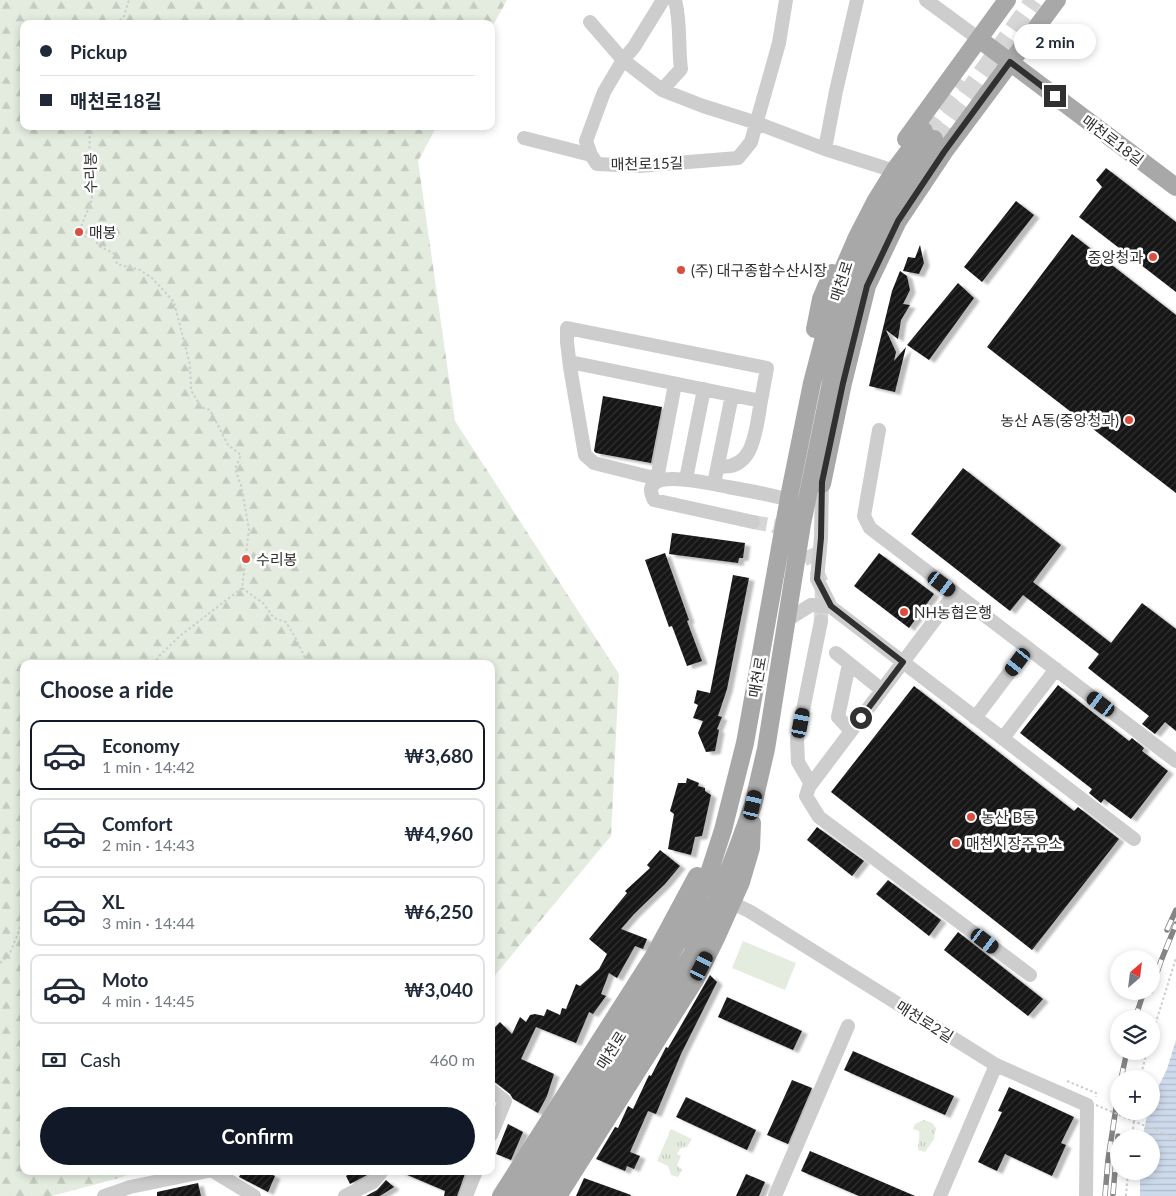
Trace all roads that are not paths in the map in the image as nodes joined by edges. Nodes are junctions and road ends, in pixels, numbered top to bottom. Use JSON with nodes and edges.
{"nodes":[{"id":1,"x":663,"y":0,"type":"edge"},
{"id":2,"x":676,"y":0,"type":"edge"},
{"id":3,"x":786,"y":0,"type":"edge"},
{"id":4,"x":856,"y":0,"type":"edge"},
{"id":5,"x":926,"y":0,"type":"edge"},
{"id":6,"x":1007,"y":0,"type":"edge"},
{"id":7,"x":1056,"y":0,"type":"edge"},
{"id":8,"x":590,"y":22,"type":"dead end"},
{"id":9,"x":979,"y":39,"type":"junction"},
{"id":10,"x":623,"y":60,"type":"junction"},
{"id":11,"x":1010,"y":62,"type":"junction"},
{"id":12,"x":662,"y":90,"type":"junction"},
{"id":13,"x":757,"y":123,"type":"junction"},
{"id":14,"x":524,"y":138,"type":"dead end"},
{"id":15,"x":825,"y":149,"type":"junction"},
{"id":16,"x":591,"y":155,"type":"junction"},
{"id":17,"x":885,"y":168,"type":"junction"},
{"id":18,"x":1176,"y":187,"type":"edge"},
{"id":19,"x":570,"y":362,"type":"junction"},
{"id":20,"x":676,"y":384,"type":"junction"},
{"id":21,"x":704,"y":389,"type":"junction"},
{"id":22,"x":732,"y":395,"type":"junction"},
{"id":23,"x":761,"y":401,"type":"junction"},
{"id":24,"x":879,"y":430,"type":"dead end"},
{"id":25,"x":718,"y":466,"type":"junction"},
{"id":26,"x":686,"y":479,"type":"junction"},
{"id":27,"x":660,"y":480,"type":"junction"},
{"id":28,"x":822,"y":482,"type":"junction"},
{"id":29,"x":714,"y":484,"type":"junction"},
{"id":30,"x":778,"y":496,"type":"junction"},
{"id":31,"x":784,"y":520,"type":"junction"},
{"id":32,"x":753,"y":522,"type":"tunnel mouth"},
{"id":33,"x":802,"y":524,"type":"junction"},
{"id":34,"x":956,"y":593,"type":"junction"},
{"id":35,"x":831,"y":606,"type":"junction"},
{"id":36,"x":787,"y":620,"type":"junction"},
{"id":37,"x":821,"y":621,"type":"tunnel mouth"},
{"id":38,"x":1028,"y":648,"type":"junction"},
{"id":39,"x":836,"y":653,"type":"dead end"},
{"id":40,"x":903,"y":662,"type":"junction"},
{"id":41,"x":849,"y":664,"type":"junction"},
{"id":42,"x":1056,"y":669,"type":"junction"},
{"id":43,"x":882,"y":690,"type":"junction"},
{"id":44,"x":975,"y":718,"type":"junction"},
{"id":45,"x":851,"y":731,"type":"junction"},
{"id":46,"x":1003,"y":738,"type":"junction"},
{"id":47,"x":1176,"y":761,"type":"edge"},
{"id":48,"x":811,"y":784,"type":"junction"},
{"id":49,"x":753,"y":805,"type":"junction"},
{"id":50,"x":723,"y":830,"type":"junction"},
{"id":51,"x":1134,"y":839,"type":"dead end"},
{"id":52,"x":732,"y":903,"type":"junction"},
{"id":53,"x":1030,"y":975,"type":"dead end"},
{"id":54,"x":848,"y":1026,"type":"dead end"},
{"id":55,"x":996,"y":1065,"type":"junction"},
{"id":56,"x":495,"y":1093,"type":"edge"},
{"id":57,"x":495,"y":1125,"type":"edge"},
{"id":58,"x":188,"y":1175,"type":"edge"},
{"id":59,"x":220,"y":1175,"type":"edge"},
{"id":60,"x":378,"y":1175,"type":"edge"},
{"id":61,"x":474,"y":1175,"type":"edge"},
{"id":62,"x":104,"y":1196,"type":"edge"},
{"id":63,"x":254,"y":1196,"type":"edge"},
{"id":64,"x":345,"y":1196,"type":"edge"},
{"id":65,"x":466,"y":1196,"type":"edge"},
{"id":66,"x":501,"y":1196,"type":"edge"},
{"id":67,"x":520,"y":1196,"type":"edge"},
{"id":68,"x":539,"y":1196,"type":"edge"},
{"id":69,"x":558,"y":1196,"type":"edge"},
{"id":70,"x":775,"y":1196,"type":"edge"},
{"id":71,"x":940,"y":1196,"type":"edge"},
{"id":72,"x":1086,"y":1196,"type":"edge"}],
"edges":[{"from":1,"to":10,"type":"street"},
{"from":2,"to":12,"type":"street"},
{"from":3,"to":13,"type":"street","name":"매천로15길"},
{"from":4,"to":15,"type":"street"},
{"from":5,"to":9,"type":"street"},
{"from":6,"to":9,"type":"main road"},
{"from":7,"to":11,"type":"main road"},
{"from":8,"to":10,"type":"street"},
{"from":9,"to":11,"type":"main road","name":"매천로18길"},
{"from":9,"to":17,"type":"main road"},
{"from":10,"to":12,"type":"street"},
{"from":10,"to":16,"type":"street"},
{"from":11,"to":18,"type":"main road","name":"매천로18길"},
{"from":11,"to":28,"type":"main road"},
{"from":12,"to":13,"type":"street"},
{"from":13,"to":15,"type":"street"},
{"from":13,"to":16,"type":"street","name":"매천로15길"},
{"from":14,"to":16,"type":"street","name":"매천로15길"},
{"from":15,"to":17,"type":"street"},
{"from":17,"to":30,"type":"main road"},
{"from":19,"to":20,"type":"street"},
{"from":19,"to":23,"type":"street"},
{"from":19,"to":27,"type":"street"},
{"from":20,"to":21,"type":"street"},
{"from":20,"to":27,"type":"street"},
{"from":21,"to":22,"type":"street"},
{"from":21,"to":26,"type":"street"},
{"from":22,"to":23,"type":"street"},
{"from":22,"to":25,"type":"street"},
{"from":23,"to":25,"type":"street"},
{"from":24,"to":34,"type":"street"},
{"from":25,"to":29,"type":"street"},
{"from":26,"to":27,"type":"street"},
{"from":26,"to":29,"type":"street"},
{"from":27,"to":32,"type":"street"},
{"from":28,"to":33,"type":"main road"},
{"from":28,"to":35,"type":"street"},
{"from":29,"to":30,"type":"street"},
{"from":30,"to":31,"type":"main road"},
{"from":31,"to":33,"type":"main road","name":"매천로"},
{"from":31,"to":50,"type":"main road","name":"매천로"},
{"from":33,"to":36,"type":"main road","name":"매천로"},
{"from":34,"to":38,"type":"street"},
{"from":34,"to":40,"type":"street"},
{"from":35,"to":36,"type":"street"},
{"from":35,"to":40,"type":"street"},
{"from":36,"to":49,"type":"main road","name":"매천로"},
{"from":37,"to":48,"type":"street"},
{"from":38,"to":42,"type":"street"},
{"from":38,"to":44,"type":"street"},
{"from":39,"to":41,"type":"street"},
{"from":40,"to":43,"type":"street"},
{"from":40,"to":44,"type":"street"},
{"from":41,"to":43,"type":"street"},
{"from":41,"to":45,"type":"street"},
{"from":42,"to":46,"type":"street"},
{"from":42,"to":47,"type":"street"},
{"from":43,"to":45,"type":"street"},
{"from":44,"to":46,"type":"street"},
{"from":45,"to":48,"type":"street"},
{"from":46,"to":51,"type":"street"},
{"from":48,"to":53,"type":"street"},
{"from":49,"to":52,"type":"main road"},
{"from":49,"to":68,"type":"main road","name":"매천로"},
{"from":50,"to":66,"type":"main road"},
{"from":50,"to":67,"type":"main road","name":"매천로"},
{"from":52,"to":55,"type":"street","name":"매천로2길"},
{"from":52,"to":69,"type":"main road"},
{"from":54,"to":70,"type":"street"},
{"from":55,"to":71,"type":"street"},
{"from":55,"to":72,"type":"street","name":"매천로2길"},
{"from":56,"to":57,"type":"street"},
{"from":58,"to":62,"type":"street"},
{"from":59,"to":63,"type":"street"},
{"from":60,"to":64,"type":"street"},
{"from":61,"to":65,"type":"street"}]}
